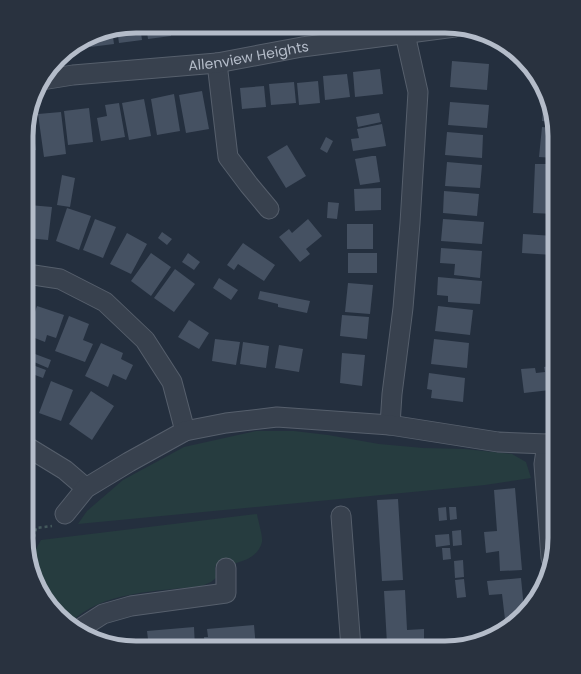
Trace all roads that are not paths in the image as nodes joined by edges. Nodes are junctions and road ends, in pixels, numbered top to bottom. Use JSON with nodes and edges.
{"nodes":[{"id":1,"x":413,"y":33,"type":"edge"},
{"id":2,"x":406,"y":34,"type":"junction"},
{"id":3,"x":217,"y":63,"type":"junction"},
{"id":4,"x":50,"y":79,"type":"edge"},
{"id":5,"x":269,"y":209,"type":"dead end"},
{"id":6,"x":33,"y":275,"type":"edge"},
{"id":7,"x":390,"y":425,"type":"junction"},
{"id":8,"x":185,"y":431,"type":"junction"},
{"id":9,"x":548,"y":444,"type":"edge"},
{"id":10,"x":33,"y":450,"type":"edge"},
{"id":11,"x":548,"y":453,"type":"edge"},
{"id":12,"x":86,"y":488,"type":"junction"},
{"id":13,"x":65,"y":514,"type":"road end"},
{"id":14,"x":341,"y":516,"type":"dead end"},
{"id":15,"x":548,"y":518,"type":"edge"},
{"id":16,"x":226,"y":568,"type":"dead end"},
{"id":17,"x":83,"y":627,"type":"edge"},
{"id":18,"x":350,"y":641,"type":"edge"}],
"edges":[{"from":1,"to":2,"type":"street","name":"Allenview Heights"},
{"from":2,"to":3,"type":"street","name":"Allenview Heights"},
{"from":2,"to":7,"type":"street"},
{"from":3,"to":4,"type":"street","name":"Allenview Heights"},
{"from":3,"to":5,"type":"street"},
{"from":6,"to":8,"type":"street"},
{"from":7,"to":8,"type":"street"},
{"from":7,"to":9,"type":"street"},
{"from":8,"to":12,"type":"street"},
{"from":10,"to":12,"type":"street"},
{"from":11,"to":15,"type":"street"},
{"from":12,"to":13,"type":"street"},
{"from":14,"to":18,"type":"street"},
{"from":16,"to":17,"type":"street"}]}
